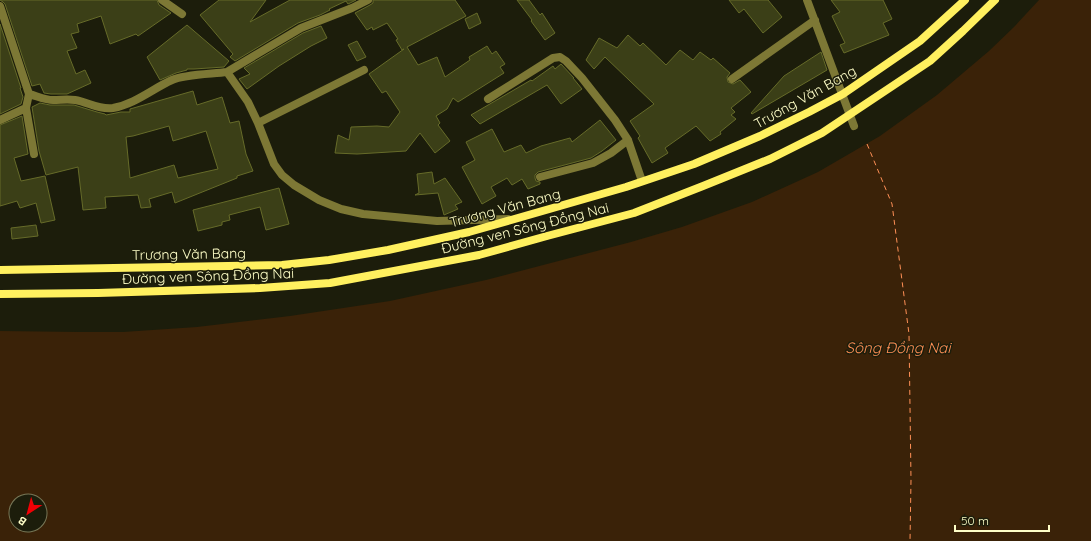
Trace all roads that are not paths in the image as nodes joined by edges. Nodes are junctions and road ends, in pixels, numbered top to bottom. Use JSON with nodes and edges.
{"nodes":[{"id":1,"x":2,"y":0,"type":"edge"},
{"id":2,"x":162,"y":0,"type":"edge"},
{"id":3,"x":368,"y":0,"type":"edge"},
{"id":4,"x":807,"y":0,"type":"edge"},
{"id":5,"x":965,"y":0,"type":"edge"},
{"id":6,"x":995,"y":0,"type":"edge"},
{"id":7,"x":0,"y":5,"type":"edge"},
{"id":8,"x":182,"y":14,"type":"dead end"},
{"id":9,"x":815,"y":20,"type":"junction"},
{"id":10,"x":364,"y":70,"type":"dead end"},
{"id":11,"x":227,"y":72,"type":"junction"},
{"id":12,"x":732,"y":79,"type":"dead end"},
{"id":13,"x":29,"y":94,"type":"junction"},
{"id":14,"x":843,"y":94,"type":"junction"},
{"id":15,"x":488,"y":99,"type":"dead end"},
{"id":16,"x":26,"y":108,"type":"junction"},
{"id":17,"x":850,"y":113,"type":"junction"},
{"id":18,"x":0,"y":120,"type":"edge"},
{"id":19,"x":258,"y":122,"type":"junction"},
{"id":20,"x":854,"y":126,"type":"dead end"},
{"id":21,"x":628,"y":140,"type":"junction"},
{"id":22,"x":34,"y":154,"type":"dead end"},
{"id":23,"x":540,"y":177,"type":"dead end"},
{"id":24,"x":642,"y":181,"type":"junction"},
{"id":25,"x":514,"y":219,"type":"junction"},
{"id":26,"x":0,"y":270,"type":"edge"},
{"id":27,"x":0,"y":294,"type":"edge"}],
"edges":[{"from":1,"to":7,"type":"street"},
{"from":2,"to":8,"type":"street"},
{"from":3,"to":11,"type":"street"},
{"from":4,"to":9,"type":"street"},
{"from":5,"to":14,"type":"main road","name":"Trương Văn Bang"},
{"from":6,"to":17,"type":"main road","name":"Đường ven Sông Đồng Nai"},
{"from":7,"to":13,"type":"street"},
{"from":9,"to":12,"type":"street"},
{"from":9,"to":14,"type":"street"},
{"from":10,"to":19,"type":"street"},
{"from":11,"to":13,"type":"street"},
{"from":11,"to":19,"type":"street"},
{"from":13,"to":16,"type":"street"},
{"from":14,"to":17,"type":"street"},
{"from":14,"to":24,"type":"main road","name":"Trương Văn Bang"},
{"from":15,"to":21,"type":"street"},
{"from":16,"to":18,"type":"street"},
{"from":16,"to":22,"type":"street"},
{"from":17,"to":20,"type":"street"},
{"from":17,"to":27,"type":"main road","name":"Đường ven Sông Đồng Nai"},
{"from":19,"to":25,"type":"street"},
{"from":21,"to":23,"type":"street"},
{"from":21,"to":24,"type":"street"},
{"from":24,"to":25,"type":"main road","name":"Trương Văn Bang"},
{"from":25,"to":26,"type":"main road","name":"Trương Văn Bang"}]}
